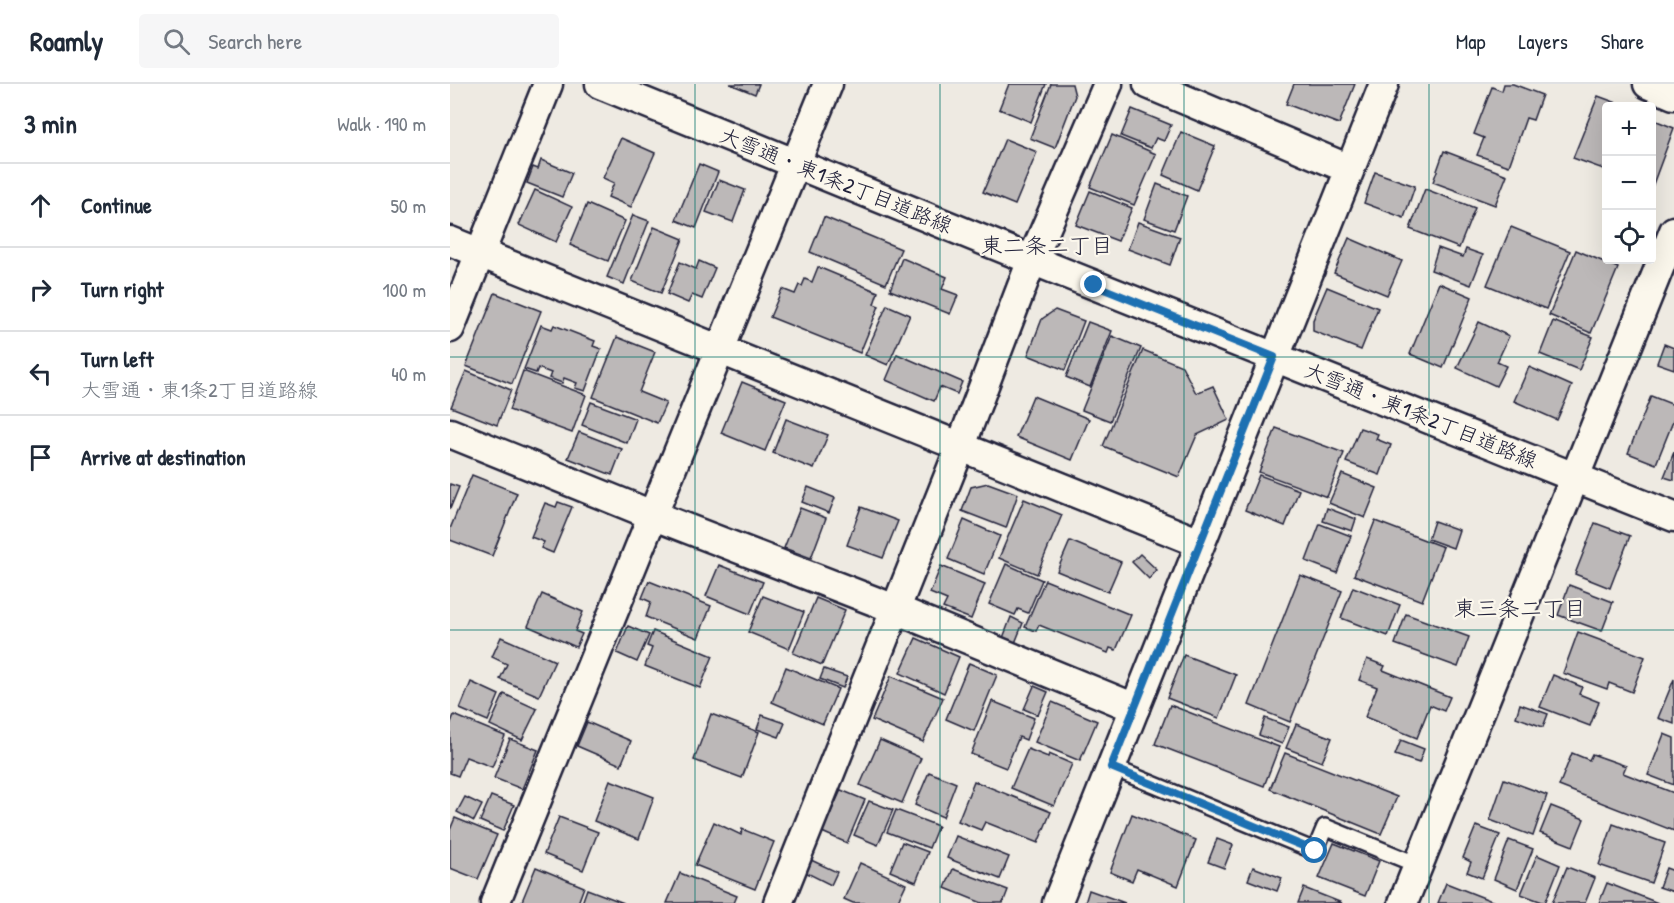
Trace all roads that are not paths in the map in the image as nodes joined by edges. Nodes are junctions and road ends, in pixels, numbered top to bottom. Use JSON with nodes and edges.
{"nodes":[{"id":1,"x":548,"y":84,"type":"edge"},
{"id":2,"x":600,"y":84,"type":"edge"},
{"id":3,"x":828,"y":84,"type":"edge"},
{"id":4,"x":1108,"y":84,"type":"edge"},
{"id":5,"x":1148,"y":84,"type":"edge"},
{"id":6,"x":1384,"y":84,"type":"edge"},
{"id":7,"x":1648,"y":84,"type":"edge"},
{"id":8,"x":1674,"y":94,"type":"edge"},
{"id":9,"x":795,"y":164,"type":"junction"},
{"id":10,"x":1349,"y":169,"type":"junction"},
{"id":11,"x":1674,"y":231,"type":"edge"},
{"id":12,"x":450,"y":241,"type":"edge"},
{"id":13,"x":480,"y":254,"type":"junction"},
{"id":14,"x":1032,"y":260,"type":"junction"},
{"id":15,"x":450,"y":328,"type":"edge"},
{"id":16,"x":722,"y":350,"type":"junction"},
{"id":17,"x":1274,"y":357,"type":"junction"},
{"id":18,"x":450,"y":434,"type":"edge"},
{"id":19,"x":960,"y":448,"type":"junction"},
{"id":20,"x":1576,"y":477,"type":"junction"},
{"id":21,"x":652,"y":515,"type":"junction"},
{"id":22,"x":1674,"y":517,"type":"edge"},
{"id":23,"x":1200,"y":543,"type":"junction"},
{"id":24,"x":895,"y":609,"type":"junction"},
{"id":25,"x":1135,"y":708,"type":"junction"},
{"id":26,"x":1111,"y":767,"type":"junction"},
{"id":27,"x":1418,"y":865,"type":"junction"},
{"id":28,"x":495,"y":903,"type":"edge"},
{"id":29,"x":778,"y":903,"type":"edge"},
{"id":30,"x":1057,"y":903,"type":"edge"},
{"id":31,"x":1403,"y":903,"type":"edge"}],
"edges":[{"from":1,"to":13,"type":"street"},
{"from":2,"to":9,"type":"street","name":"大雪通・東1条2丁目道路線"},
{"from":3,"to":9,"type":"street"},
{"from":4,"to":14,"type":"street"},
{"from":5,"to":10,"type":"street"},
{"from":6,"to":10,"type":"street"},
{"from":7,"to":8,"type":"street"},
{"from":9,"to":14,"type":"street","name":"大雪通・東1条2丁目道路線"},
{"from":9,"to":16,"type":"street"},
{"from":10,"to":17,"type":"street"},
{"from":11,"to":20,"type":"street"},
{"from":12,"to":13,"type":"street"},
{"from":13,"to":15,"type":"street"},
{"from":13,"to":16,"type":"street"},
{"from":14,"to":17,"type":"street","name":"大雪通・東1条2丁目道路線"},
{"from":14,"to":19,"type":"street"},
{"from":16,"to":19,"type":"street"},
{"from":16,"to":21,"type":"street"},
{"from":17,"to":20,"type":"street","name":"大雪通・東1条2丁目道路線"},
{"from":17,"to":23,"type":"street"},
{"from":18,"to":21,"type":"street"},
{"from":19,"to":23,"type":"street"},
{"from":19,"to":24,"type":"street"},
{"from":20,"to":22,"type":"street","name":"大雪通・東1条2丁目道路線"},
{"from":20,"to":27,"type":"street"},
{"from":21,"to":24,"type":"street"},
{"from":21,"to":28,"type":"street"},
{"from":23,"to":25,"type":"street"},
{"from":24,"to":25,"type":"street"},
{"from":24,"to":29,"type":"street"},
{"from":25,"to":26,"type":"street"},
{"from":26,"to":27,"type":"lane"},
{"from":26,"to":30,"type":"street"},
{"from":27,"to":31,"type":"street"}]}
